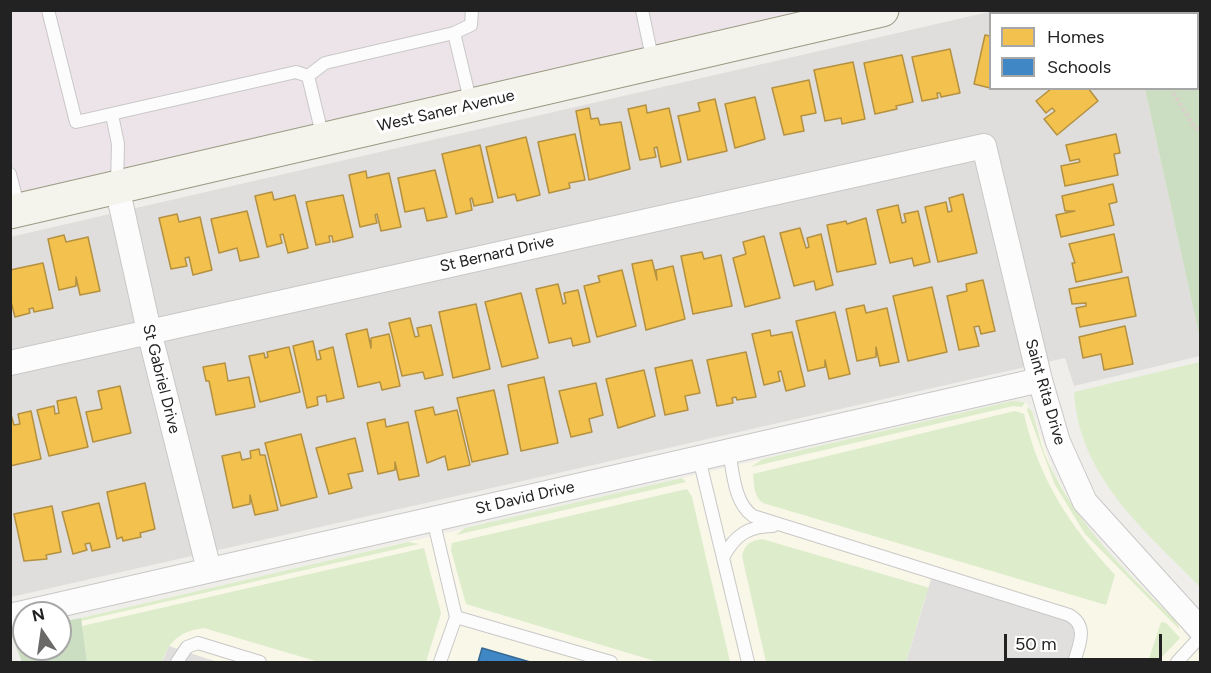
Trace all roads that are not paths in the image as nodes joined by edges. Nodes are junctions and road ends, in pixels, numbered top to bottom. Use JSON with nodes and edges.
{"nodes":[{"id":1,"x":48,"y":10,"type":"edge"},
{"id":2,"x":472,"y":10,"type":"edge"},
{"id":3,"x":642,"y":10,"type":"edge"},
{"id":4,"x":882,"y":10,"type":"edge"},
{"id":5,"x":454,"y":33,"type":"junction"},
{"id":6,"x":653,"y":63,"type":"junction"},
{"id":7,"x":308,"y":76,"type":"junction"},
{"id":8,"x":471,"y":105,"type":"junction"},
{"id":9,"x":112,"y":115,"type":"junction"},
{"id":10,"x":324,"y":139,"type":"junction"},
{"id":11,"x":984,"y":146,"type":"joint"},
{"id":12,"x":10,"y":174,"type":"edge"},
{"id":13,"x":117,"y":187,"type":"junction"},
{"id":14,"x":15,"y":211,"type":"edge"},
{"id":15,"x":149,"y":332,"type":"junction"},
{"id":16,"x":10,"y":363,"type":"edge"},
{"id":17,"x":1040,"y":380,"type":"junction"},
{"id":18,"x":729,"y":451,"type":"junction"},
{"id":19,"x":699,"y":458,"type":"junction"},
{"id":20,"x":433,"y":519,"type":"junction"},
{"id":21,"x":783,"y":527,"type":"junction"},
{"id":22,"x":724,"y":556,"type":"junction"},
{"id":23,"x":209,"y":570,"type":"junction"},
{"id":24,"x":10,"y":616,"type":"edge"},
{"id":25,"x":456,"y":617,"type":"junction"},
{"id":26,"x":1200,"y":629,"type":"edge"},
{"id":27,"x":1200,"y":637,"type":"edge"},
{"id":28,"x":177,"y":663,"type":"edge"},
{"id":29,"x":260,"y":663,"type":"edge"},
{"id":30,"x":440,"y":663,"type":"edge"},
{"id":31,"x":611,"y":663,"type":"edge"},
{"id":32,"x":748,"y":663,"type":"edge"},
{"id":33,"x":1074,"y":663,"type":"edge"},
{"id":34,"x":1177,"y":663,"type":"edge"}],
"edges":[{"from":1,"to":9,"type":"lane"},
{"from":2,"to":5,"type":"lane"},
{"from":3,"to":6,"type":"lane"},
{"from":4,"to":6,"type":"street","name":"West Saner Avenue"},
{"from":5,"to":7,"type":"lane"},
{"from":5,"to":8,"type":"lane"},
{"from":6,"to":8,"type":"street","name":"West Saner Avenue"},
{"from":7,"to":9,"type":"lane"},
{"from":7,"to":10,"type":"lane"},
{"from":8,"to":10,"type":"street","name":"West Saner Avenue"},
{"from":9,"to":13,"type":"lane"},
{"from":10,"to":13,"type":"street","name":"West Saner Avenue"},
{"from":11,"to":15,"type":"street","name":"St Bernard Drive"},
{"from":11,"to":17,"type":"street","name":"Saint Rita Drive"},
{"from":12,"to":14,"type":"lane"},
{"from":13,"to":14,"type":"street","name":"West Saner Avenue"},
{"from":13,"to":15,"type":"street","name":"St Gabriel Drive"},
{"from":15,"to":16,"type":"street","name":"St Bernard Drive"},
{"from":15,"to":23,"type":"street","name":"St Gabriel Drive"},
{"from":17,"to":18,"type":"street","name":"St David Drive"},
{"from":17,"to":26,"type":"street","name":"Saint Rita Drive"},
{"from":18,"to":19,"type":"street","name":"St David Drive"},
{"from":18,"to":21,"type":"lane"},
{"from":19,"to":20,"type":"street","name":"St David Drive"},
{"from":19,"to":22,"type":"lane"},
{"from":20,"to":23,"type":"street","name":"St David Drive"},
{"from":20,"to":25,"type":"lane"},
{"from":21,"to":22,"type":"lane"},
{"from":21,"to":33,"type":"lane"},
{"from":22,"to":32,"type":"lane"},
{"from":23,"to":24,"type":"street","name":"St David Drive"},
{"from":25,"to":30,"type":"lane"},
{"from":25,"to":31,"type":"lane"},
{"from":27,"to":34,"type":"lane"},
{"from":28,"to":29,"type":"lane"}]}
